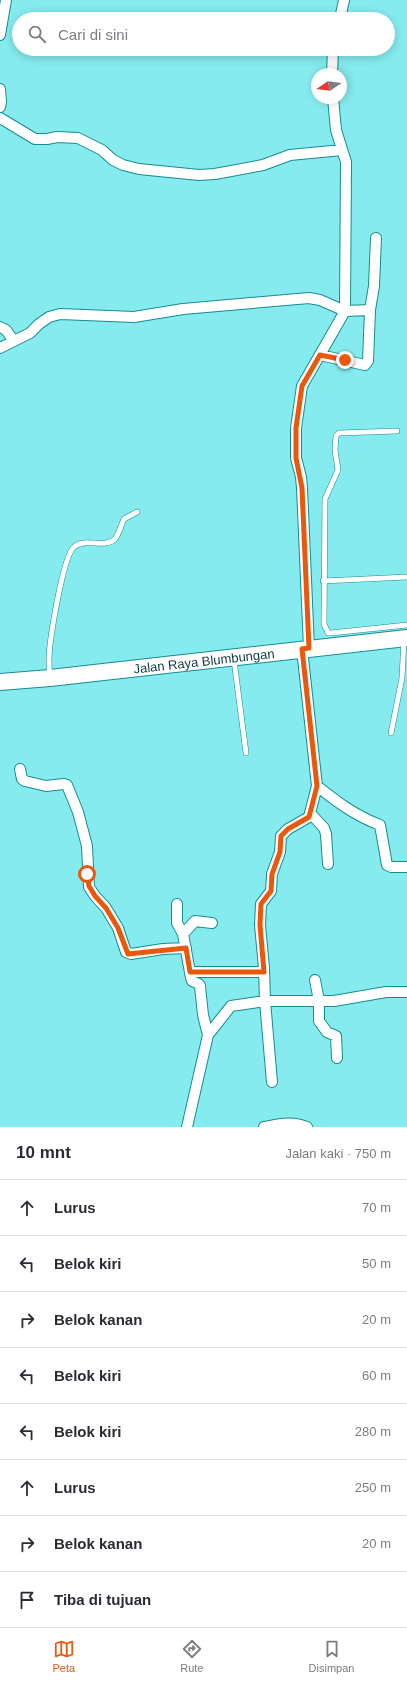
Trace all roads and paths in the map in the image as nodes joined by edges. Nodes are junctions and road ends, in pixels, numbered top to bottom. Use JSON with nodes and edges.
{"nodes":[{"id":1,"x":6,"y":0,"type":"edge"},
{"id":2,"x":344,"y":0,"type":"edge"},
{"id":3,"x":341,"y":12,"type":"edge"},
{"id":4,"x":0,"y":35,"type":"edge"},
{"id":5,"x":333,"y":56,"type":"edge"},
{"id":6,"x":332,"y":68,"type":"edge"},
{"id":7,"x":0,"y":89,"type":"edge"},
{"id":8,"x":334,"y":104,"type":"edge"},
{"id":9,"x":0,"y":108,"type":"edge"},
{"id":10,"x":0,"y":118,"type":"edge"},
{"id":11,"x":342,"y":150,"type":"junction"},
{"id":12,"x":376,"y":238,"type":"dead end"},
{"id":13,"x":370,"y":310,"type":"junction"},
{"id":14,"x":345,"y":311,"type":"junction"},
{"id":15,"x":0,"y":327,"type":"edge"},
{"id":16,"x":14,"y":341,"type":"junction"},
{"id":17,"x":0,"y":348,"type":"edge"},
{"id":18,"x":320,"y":355,"type":"junction"},
{"id":19,"x":397,"y":431,"type":"dead end"},
{"id":20,"x":137,"y":512,"type":"dead end"},
{"id":21,"x":407,"y":577,"type":"edge"},
{"id":22,"x":324,"y":581,"type":"junction"},
{"id":23,"x":406,"y":634,"type":"edge"},
{"id":24,"x":306,"y":649,"type":"junction"},
{"id":25,"x":234,"y":657,"type":"junction"},
{"id":26,"x":50,"y":678,"type":"junction"},
{"id":27,"x":0,"y":682,"type":"edge"},
{"id":28,"x":391,"y":733,"type":"dead end"},
{"id":29,"x":246,"y":753,"type":"dead end"},
{"id":30,"x":20,"y":769,"type":"dead end"},
{"id":31,"x":317,"y":786,"type":"junction"},
{"id":32,"x":310,"y":814,"type":"junction"},
{"id":33,"x":328,"y":864,"type":"dead end"},
{"id":34,"x":407,"y":867,"type":"edge"},
{"id":35,"x":177,"y":904,"type":"dead end"},
{"id":36,"x":212,"y":923,"type":"dead end"},
{"id":37,"x":183,"y":934,"type":"junction"},
{"id":38,"x":186,"y":948,"type":"junction"},
{"id":39,"x":190,"y":972,"type":"junction"},
{"id":40,"x":264,"y":972,"type":"junction"},
{"id":41,"x":315,"y":980,"type":"dead end"},
{"id":42,"x":407,"y":992,"type":"edge"},
{"id":43,"x":318,"y":1000,"type":"junction"},
{"id":44,"x":265,"y":1001,"type":"junction"},
{"id":45,"x":208,"y":1035,"type":"junction"},
{"id":46,"x":337,"y":1058,"type":"dead end"},
{"id":47,"x":272,"y":1082,"type":"dead end"},
{"id":48,"x":187,"y":1127,"type":"edge"},
{"id":49,"x":264,"y":1127,"type":"edge"},
{"id":50,"x":307,"y":1127,"type":"edge"}],
"edges":[{"from":1,"to":4,"type":"street"},
{"from":2,"to":3,"type":"street"},
{"from":5,"to":6,"type":"street"},
{"from":7,"to":9,"type":"street"},
{"from":8,"to":11,"type":"street"},
{"from":10,"to":11,"type":"street"},
{"from":11,"to":14,"type":"street"},
{"from":12,"to":13,"type":"street"},
{"from":13,"to":14,"type":"street"},
{"from":13,"to":18,"type":"street"},
{"from":14,"to":16,"type":"street"},
{"from":14,"to":18,"type":"street"},
{"from":15,"to":16,"type":"street"},
{"from":16,"to":17,"type":"street"},
{"from":18,"to":24,"type":"street"},
{"from":19,"to":22,"type":"lane"},
{"from":20,"to":26,"type":"lane"},
{"from":21,"to":22,"type":"lane"},
{"from":22,"to":23,"type":"lane"},
{"from":23,"to":24,"type":"main road","name":"Jalan Raya Blumbungan"},
{"from":23,"to":28,"type":"lane"},
{"from":24,"to":25,"type":"main road","name":"Jalan Raya Blumbungan"},
{"from":24,"to":31,"type":"street"},
{"from":25,"to":26,"type":"main road","name":"Jalan Raya Blumbungan"},
{"from":25,"to":29,"type":"lane"},
{"from":26,"to":27,"type":"main road","name":"Jalan Raya Blumbungan"},
{"from":30,"to":38,"type":"street"},
{"from":31,"to":32,"type":"street"},
{"from":31,"to":34,"type":"street"},
{"from":32,"to":33,"type":"street"},
{"from":32,"to":40,"type":"street"},
{"from":35,"to":37,"type":"street"},
{"from":36,"to":37,"type":"street"},
{"from":37,"to":38,"type":"street"},
{"from":38,"to":39,"type":"street"},
{"from":39,"to":40,"type":"street"},
{"from":39,"to":45,"type":"street"},
{"from":40,"to":44,"type":"street"},
{"from":41,"to":43,"type":"street"},
{"from":42,"to":43,"type":"street"},
{"from":43,"to":44,"type":"street"},
{"from":43,"to":46,"type":"street"},
{"from":44,"to":45,"type":"street"},
{"from":44,"to":47,"type":"street"},
{"from":45,"to":48,"type":"street"},
{"from":49,"to":50,"type":"street"}]}
